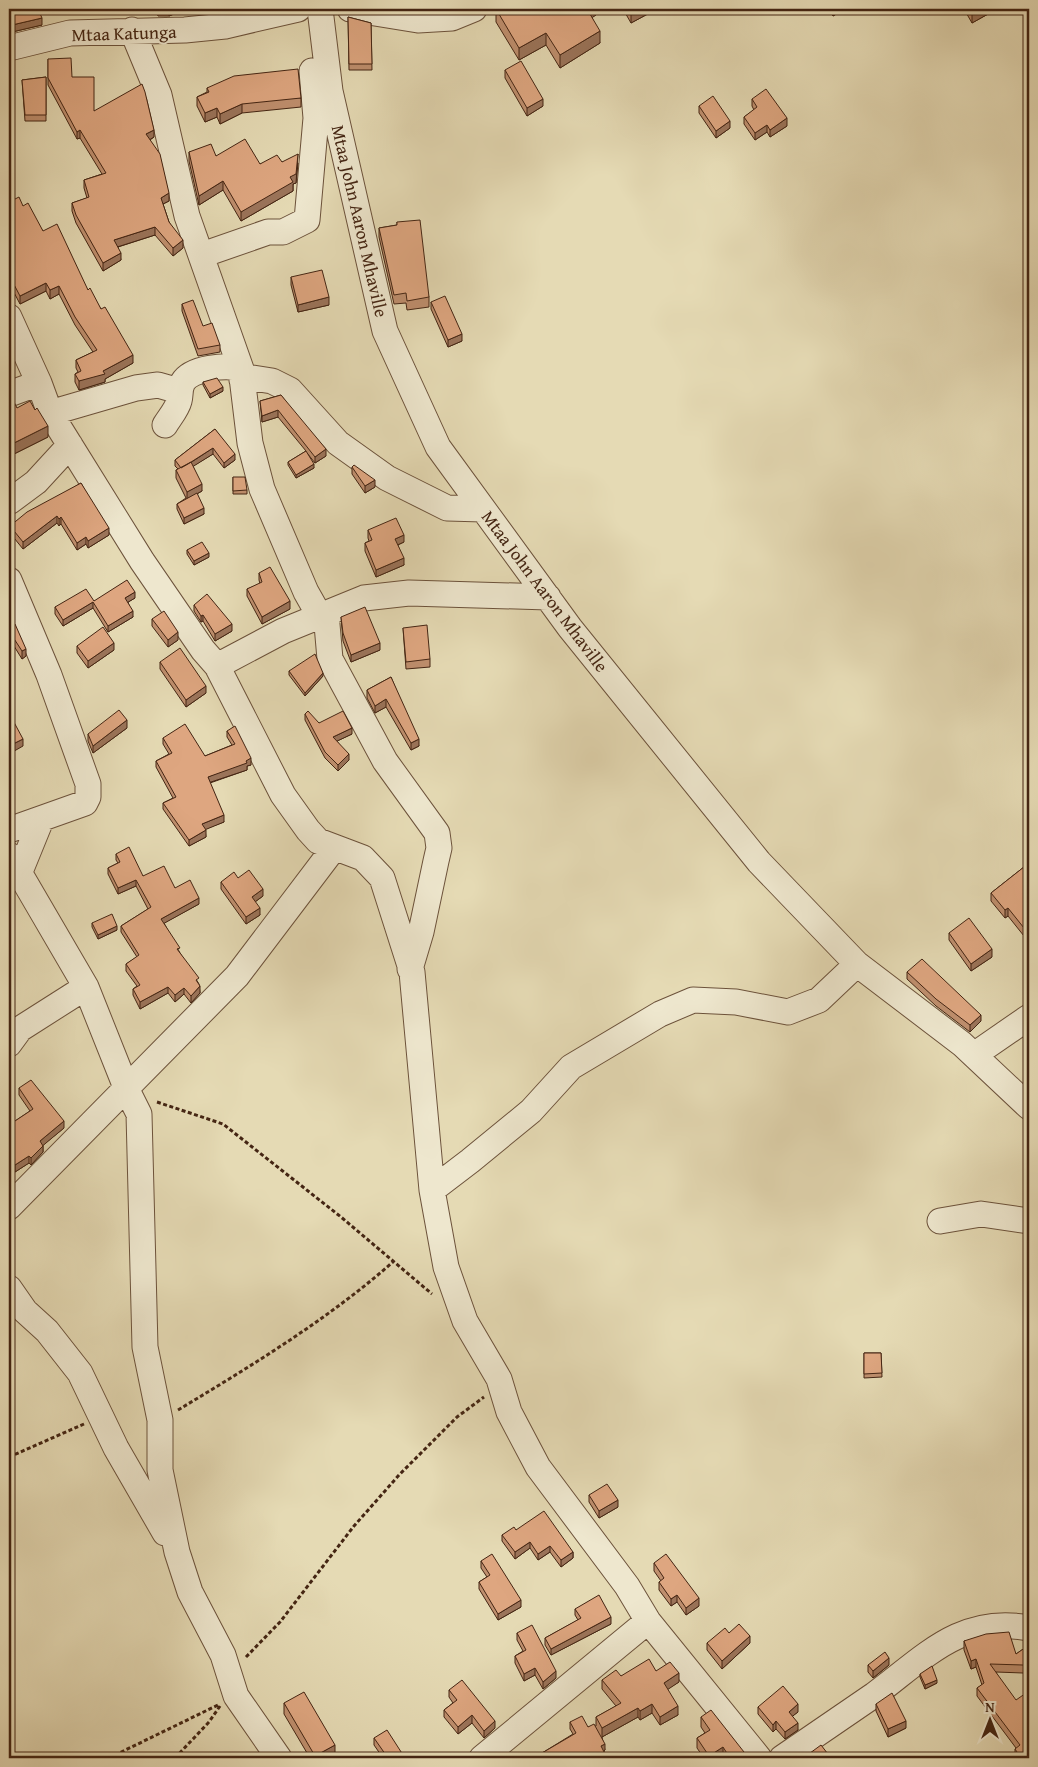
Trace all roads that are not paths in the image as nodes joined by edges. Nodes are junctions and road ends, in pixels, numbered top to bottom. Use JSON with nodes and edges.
{"nodes":[{"id":1,"x":298,"y":9,"type":"edge"},
{"id":2,"x":304,"y":9,"type":"edge"},
{"id":3,"x":320,"y":9,"type":"edge"},
{"id":4,"x":350,"y":9,"type":"edge"},
{"id":5,"x":474,"y":9,"type":"edge"},
{"id":6,"x":132,"y":30,"type":"junction"},
{"id":7,"x":9,"y":48,"type":"edge"},
{"id":8,"x":202,"y":255,"type":"junction"},
{"id":9,"x":9,"y":318,"type":"edge"},
{"id":10,"x":242,"y":374,"type":"junction"},
{"id":11,"x":39,"y":383,"type":"junction"},
{"id":12,"x":179,"y":391,"type":"junction"},
{"id":13,"x":9,"y":394,"type":"edge"},
{"id":14,"x":50,"y":413,"type":"junction"},
{"id":15,"x":166,"y":425,"type":"dead end"},
{"id":16,"x":70,"y":445,"type":"junction"},
{"id":17,"x":9,"y":502,"type":"edge"},
{"id":18,"x":483,"y":509,"type":"junction"},
{"id":19,"x":9,"y":580,"type":"edge"},
{"id":20,"x":548,"y":598,"type":"junction"},
{"id":21,"x":322,"y":614,"type":"junction"},
{"id":22,"x":217,"y":666,"type":"junction"},
{"id":23,"x":41,"y":820,"type":"junction"},
{"id":24,"x":9,"y":830,"type":"edge"},
{"id":25,"x":334,"y":848,"type":"junction"},
{"id":26,"x":14,"y":864,"type":"edge"},
{"id":27,"x":857,"y":964,"type":"junction"},
{"id":28,"x":410,"y":969,"type":"junction"},
{"id":29,"x":86,"y":987,"type":"junction"},
{"id":30,"x":1029,"y":1017,"type":"edge"},
{"id":31,"x":9,"y":1044,"type":"edge"},
{"id":32,"x":974,"y":1056,"type":"junction"},
{"id":33,"x":127,"y":1090,"type":"junction"},
{"id":34,"x":1029,"y":1107,"type":"edge"},
{"id":35,"x":432,"y":1190,"type":"junction"},
{"id":36,"x":9,"y":1207,"type":"edge"},
{"id":37,"x":1029,"y":1220,"type":"edge"},
{"id":38,"x":940,"y":1221,"type":"dead end"},
{"id":39,"x":9,"y":1288,"type":"edge"},
{"id":40,"x":17,"y":1309,"type":"edge"},
{"id":41,"x":177,"y":1552,"type":"junction"},
{"id":42,"x":648,"y":1622,"type":"junction"},
{"id":43,"x":1029,"y":1628,"type":"edge"},
{"id":44,"x":279,"y":1758,"type":"edge"},
{"id":45,"x":482,"y":1758,"type":"edge"},
{"id":46,"x":759,"y":1758,"type":"edge"},
{"id":47,"x":782,"y":1758,"type":"edge"}],
"edges":[{"from":1,"to":6,"type":"street","name":"Mtaa Katunga"},
{"from":2,"to":8,"type":"street"},
{"from":3,"to":18,"type":"street","name":"Mtaa John Aaron Mhaville"},
{"from":4,"to":5,"type":"street"},
{"from":6,"to":7,"type":"street","name":"Mtaa Katunga"},
{"from":6,"to":8,"type":"street"},
{"from":8,"to":10,"type":"street"},
{"from":9,"to":11,"type":"street"},
{"from":10,"to":12,"type":"street"},
{"from":10,"to":18,"type":"street"},
{"from":10,"to":21,"type":"street"},
{"from":11,"to":13,"type":"street"},
{"from":11,"to":14,"type":"street"},
{"from":12,"to":14,"type":"street"},
{"from":12,"to":15,"type":"street"},
{"from":14,"to":16,"type":"street"},
{"from":16,"to":17,"type":"street"},
{"from":16,"to":22,"type":"street"},
{"from":18,"to":20,"type":"street","name":"Mtaa John Aaron Mhaville"},
{"from":19,"to":23,"type":"street"},
{"from":20,"to":21,"type":"street"},
{"from":20,"to":27,"type":"street","name":"Mtaa John Aaron Mhaville"},
{"from":21,"to":22,"type":"street"},
{"from":21,"to":28,"type":"street"},
{"from":22,"to":25,"type":"street"},
{"from":23,"to":24,"type":"street"},
{"from":23,"to":26,"type":"street"},
{"from":25,"to":28,"type":"street"},
{"from":25,"to":33,"type":"street"},
{"from":26,"to":29,"type":"street"},
{"from":27,"to":32,"type":"street","name":"Mtaa John Aaron Mhaville"},
{"from":27,"to":35,"type":"street"},
{"from":28,"to":35,"type":"street"},
{"from":29,"to":31,"type":"street"},
{"from":29,"to":33,"type":"street"},
{"from":30,"to":32,"type":"street"},
{"from":32,"to":34,"type":"street","name":"Mtaa John Aaron Mhaville"},
{"from":33,"to":36,"type":"street"},
{"from":33,"to":41,"type":"street"},
{"from":35,"to":42,"type":"street"},
{"from":37,"to":38,"type":"street"},
{"from":39,"to":40,"type":"street"},
{"from":40,"to":41,"type":"street"},
{"from":41,"to":44,"type":"street"},
{"from":42,"to":45,"type":"street"},
{"from":42,"to":46,"type":"street"},
{"from":43,"to":47,"type":"street"}]}
